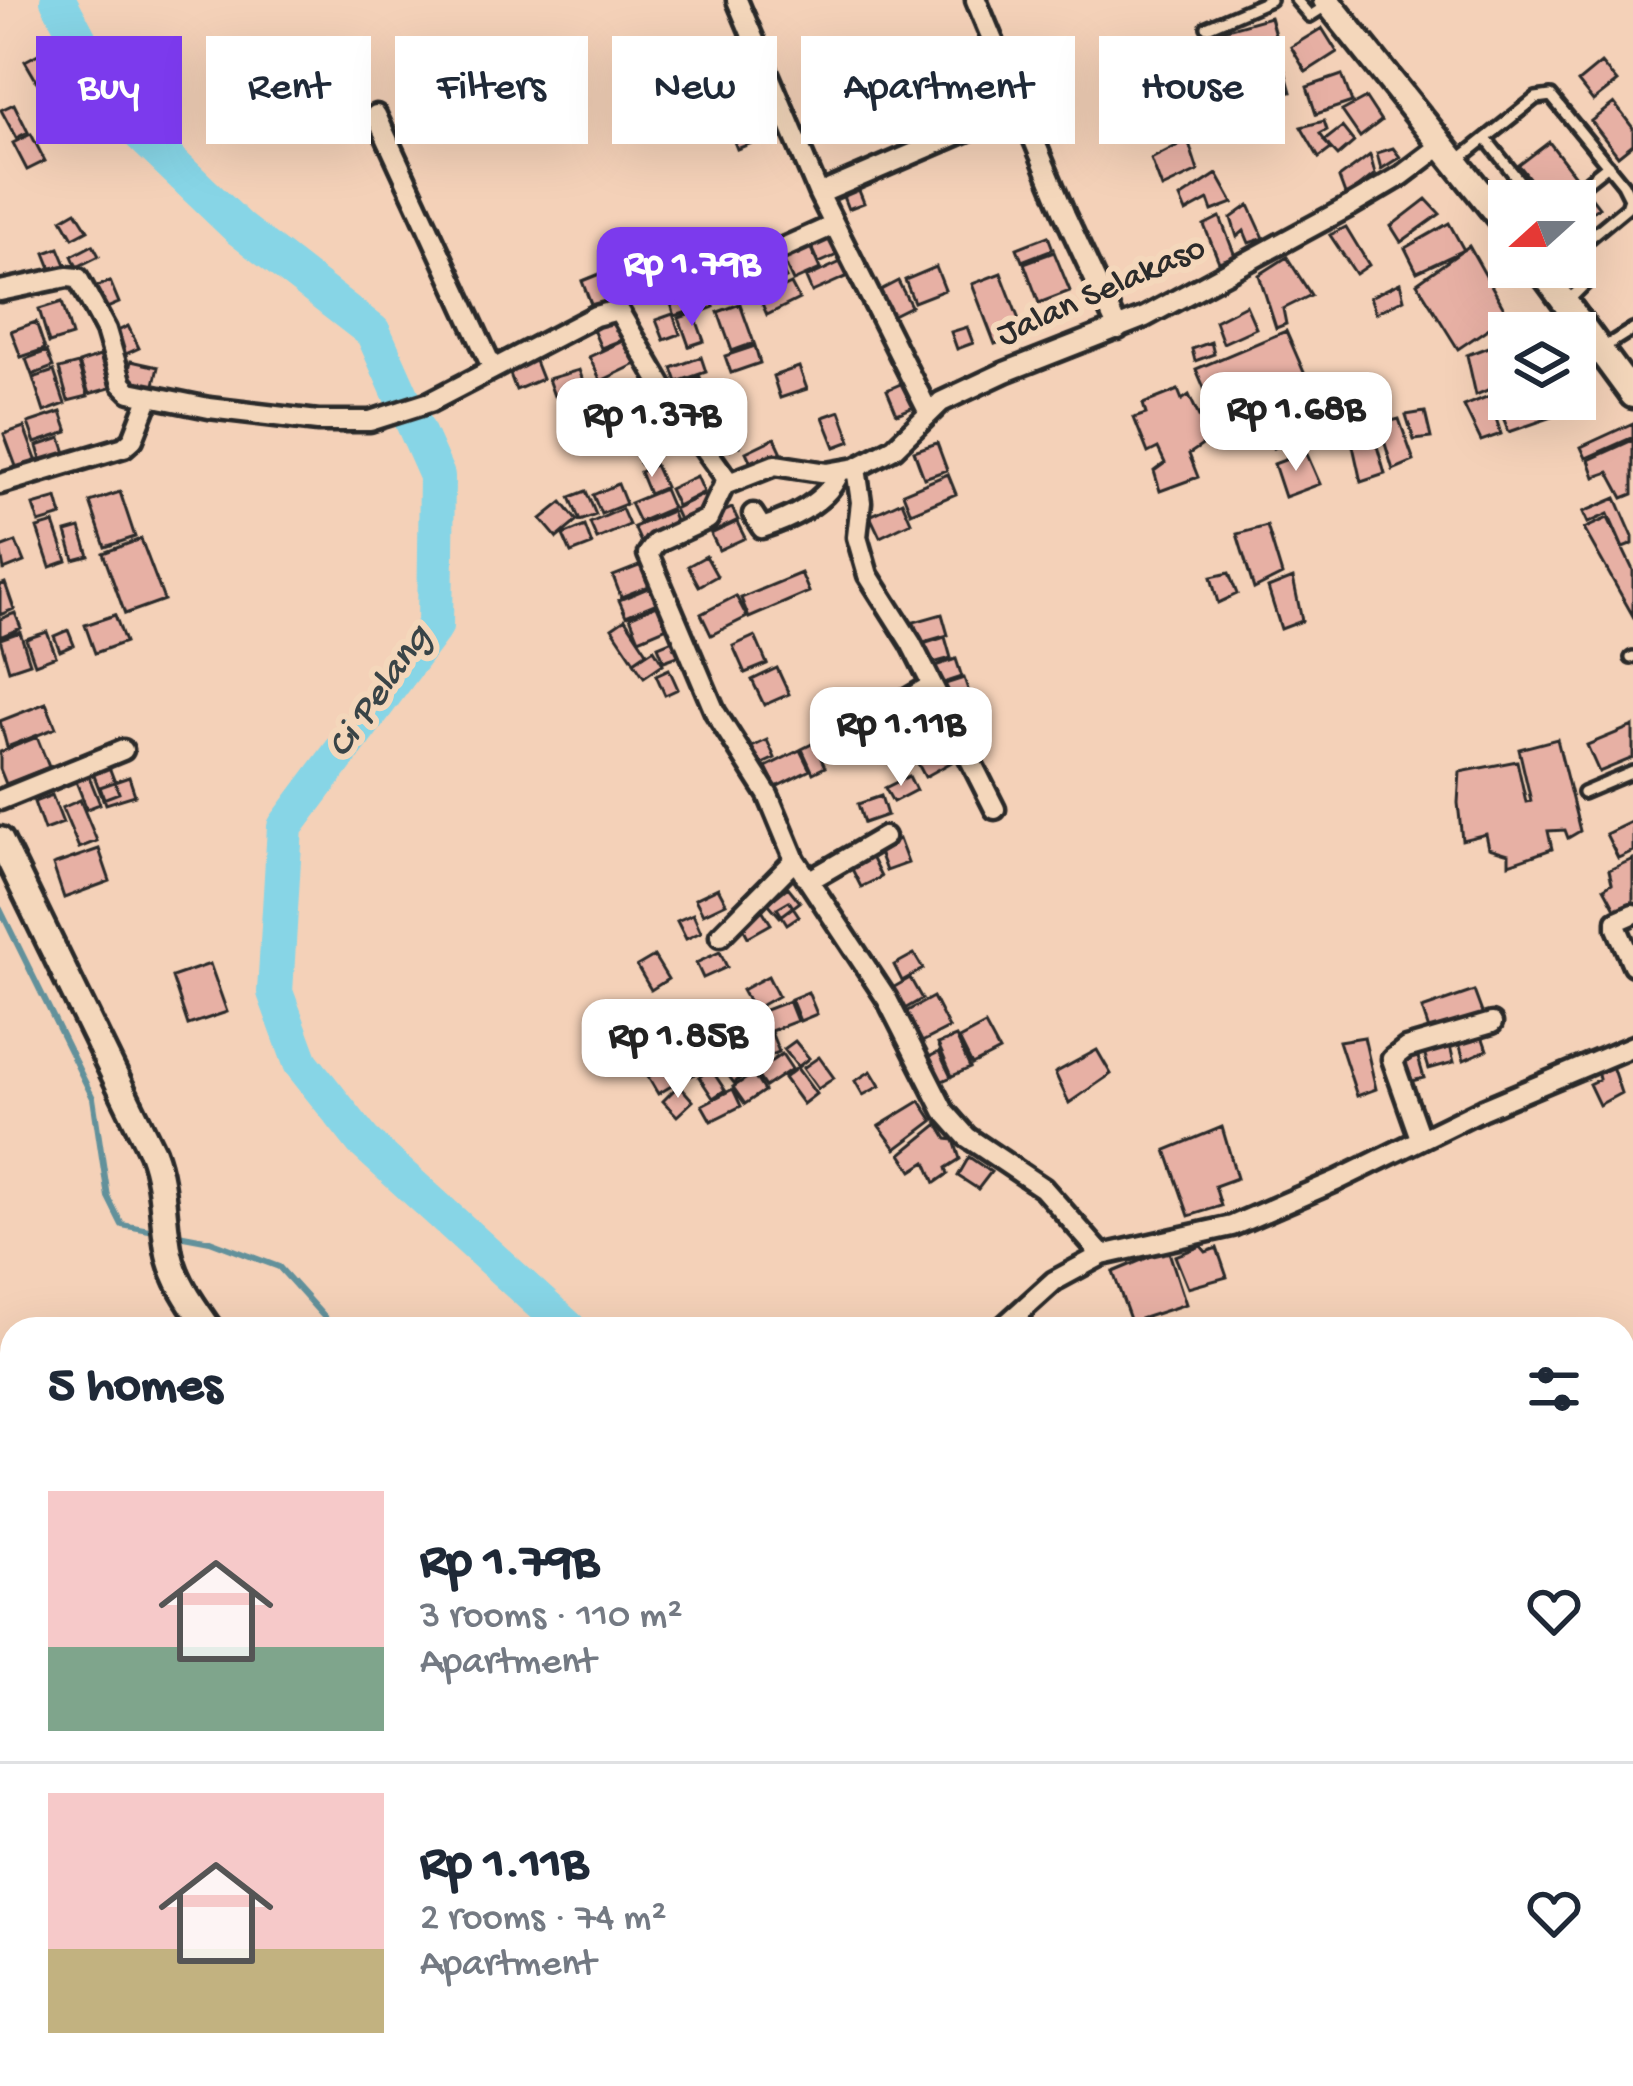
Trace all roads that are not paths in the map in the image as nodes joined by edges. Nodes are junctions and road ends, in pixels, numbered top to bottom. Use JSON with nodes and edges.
{"nodes":[{"id":1,"x":737,"y":0,"type":"edge"},
{"id":2,"x":976,"y":0,"type":"edge"},
{"id":3,"x":1270,"y":0,"type":"edge"},
{"id":4,"x":1296,"y":0,"type":"edge"},
{"id":5,"x":1327,"y":2,"type":"edge"},
{"id":6,"x":1207,"y":27,"type":"dead end"},
{"id":7,"x":991,"y":36,"type":"edge"},
{"id":8,"x":376,"y":115,"type":"dead end"},
{"id":9,"x":1486,"y":139,"type":"junction"},
{"id":10,"x":936,"y":144,"type":"edge"},
{"id":11,"x":1037,"y":144,"type":"edge"},
{"id":12,"x":1449,"y":154,"type":"junction"},
{"id":13,"x":1609,"y":166,"type":"junction"},
{"id":14,"x":1518,"y":180,"type":"edge"},
{"id":15,"x":1589,"y":180,"type":"edge"},
{"id":16,"x":819,"y":194,"type":"junction"},
{"id":17,"x":1488,"y":203,"type":"edge"},
{"id":18,"x":834,"y":224,"type":"junction"},
{"id":19,"x":1596,"y":231,"type":"edge"},
{"id":20,"x":745,"y":265,"type":"dead end"},
{"id":21,"x":1556,"y":288,"type":"edge"},
{"id":22,"x":1581,"y":288,"type":"edge"},
{"id":23,"x":0,"y":291,"type":"edge"},
{"id":24,"x":1567,"y":302,"type":"junction"},
{"id":25,"x":1118,"y":329,"type":"junction"},
{"id":26,"x":1633,"y":329,"type":"edge"},
{"id":27,"x":1601,"y":349,"type":"junction"},
{"id":28,"x":493,"y":370,"type":"junction"},
{"id":29,"x":1633,"y":394,"type":"edge"},
{"id":30,"x":148,"y":398,"type":"junction"},
{"id":31,"x":928,"y":411,"type":"junction"},
{"id":32,"x":848,"y":471,"type":"junction"},
{"id":33,"x":729,"y":482,"type":"junction"},
{"id":34,"x":0,"y":484,"type":"edge"},
{"id":35,"x":753,"y":514,"type":"dead end"},
{"id":36,"x":932,"y":686,"type":"junction"},
{"id":37,"x":838,"y":740,"type":"dead end"},
{"id":38,"x":123,"y":750,"type":"dead end"},
{"id":39,"x":1633,"y":772,"type":"edge"},
{"id":40,"x":1583,"y":793,"type":"dead end"},
{"id":41,"x":0,"y":800,"type":"edge"},
{"id":42,"x":995,"y":808,"type":"dead end"},
{"id":43,"x":884,"y":837,"type":"dead end"},
{"id":44,"x":0,"y":840,"type":"edge"},
{"id":45,"x":795,"y":860,"type":"junction"},
{"id":46,"x":810,"y":880,"type":"junction"},
{"id":47,"x":1633,"y":914,"type":"edge"},
{"id":48,"x":720,"y":936,"type":"dead end"},
{"id":49,"x":1633,"y":965,"type":"edge"},
{"id":50,"x":1492,"y":1023,"type":"dead end"},
{"id":51,"x":1633,"y":1046,"type":"edge"},
{"id":52,"x":1420,"y":1138,"type":"junction"},
{"id":53,"x":1102,"y":1255,"type":"junction"},
{"id":54,"x":202,"y":1317,"type":"edge"},
{"id":55,"x":1014,"y":1317,"type":"edge"}],
"edges":[{"from":1,"to":16,"type":"street"},
{"from":2,"to":7,"type":"street"},
{"from":3,"to":6,"type":"lane"},
{"from":4,"to":5,"type":"lane"},
{"from":5,"to":12,"type":"street"},
{"from":8,"to":28,"type":"street"},
{"from":9,"to":12,"type":"lane"},
{"from":9,"to":13,"type":"lane"},
{"from":9,"to":14,"type":"lane"},
{"from":10,"to":16,"type":"street"},
{"from":11,"to":25,"type":"street"},
{"from":12,"to":17,"type":"street"},
{"from":12,"to":25,"type":"street","name":"Jalan Selakaso"},
{"from":13,"to":15,"type":"lane"},
{"from":13,"to":19,"type":"lane"},
{"from":16,"to":18,"type":"street"},
{"from":18,"to":20,"type":"street"},
{"from":18,"to":31,"type":"street"},
{"from":21,"to":24,"type":"street"},
{"from":22,"to":24,"type":"lane"},
{"from":23,"to":30,"type":"street"},
{"from":24,"to":27,"type":"street"},
{"from":25,"to":31,"type":"street","name":"Jalan Selakaso"},
{"from":26,"to":27,"type":"lane"},
{"from":27,"to":29,"type":"street"},
{"from":28,"to":30,"type":"street"},
{"from":28,"to":33,"type":"street"},
{"from":30,"to":34,"type":"street"},
{"from":31,"to":32,"type":"street","name":"Jalan Selakaso"},
{"from":32,"to":33,"type":"street"},
{"from":32,"to":35,"type":"street","name":"Jalan Selakaso"},
{"from":32,"to":36,"type":"street"},
{"from":33,"to":45,"type":"street"},
{"from":36,"to":37,"type":"street"},
{"from":36,"to":42,"type":"street"},
{"from":38,"to":41,"type":"street"},
{"from":39,"to":40,"type":"lane"},
{"from":43,"to":46,"type":"street"},
{"from":44,"to":54,"type":"street"},
{"from":45,"to":46,"type":"street"},
{"from":45,"to":48,"type":"street"},
{"from":46,"to":53,"type":"street"},
{"from":47,"to":49,"type":"street"},
{"from":50,"to":52,"type":"street"},
{"from":51,"to":52,"type":"street"},
{"from":52,"to":53,"type":"street"},
{"from":53,"to":55,"type":"street"}]}
